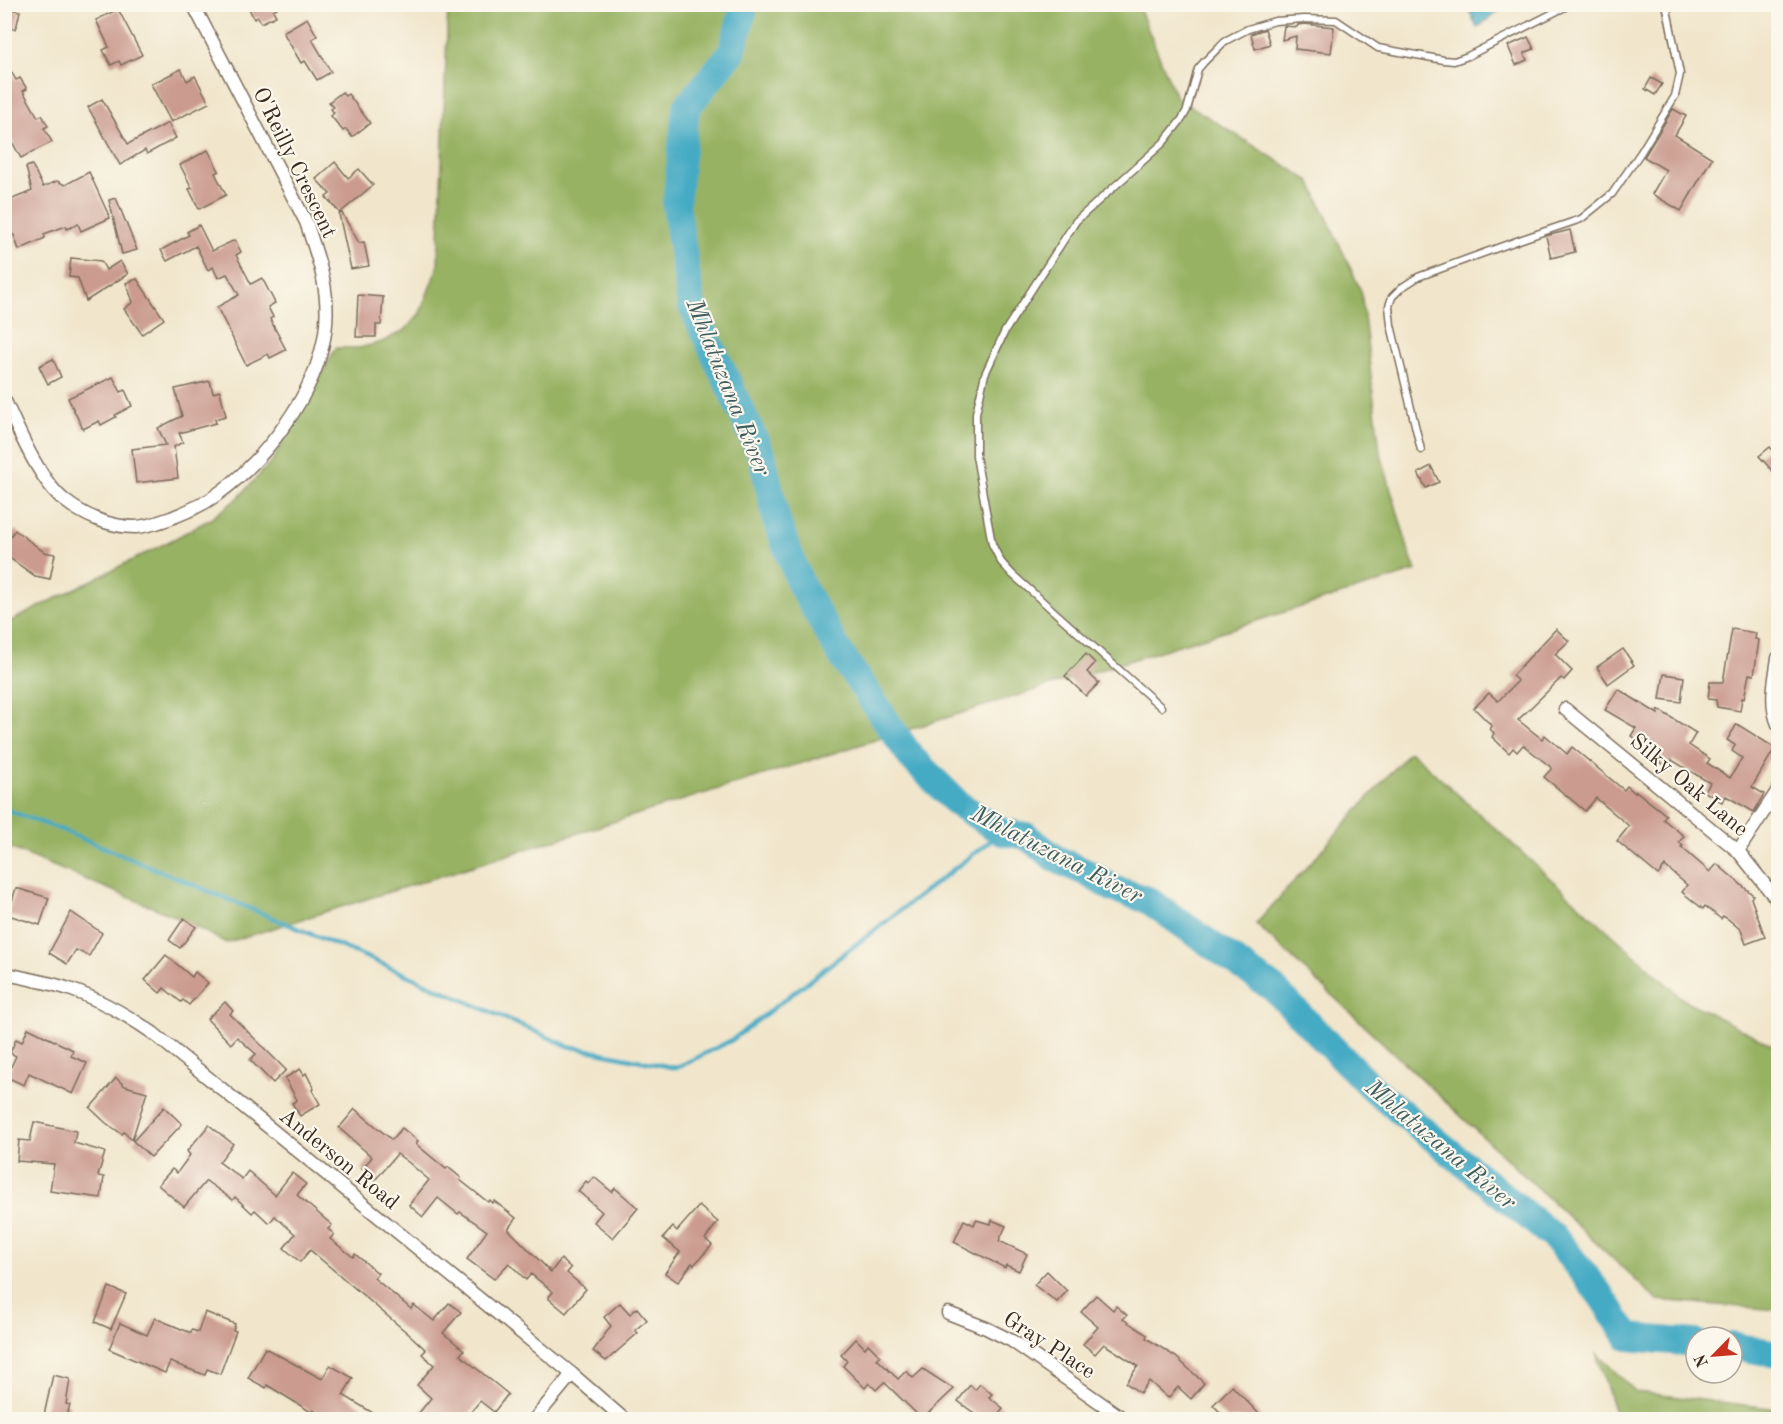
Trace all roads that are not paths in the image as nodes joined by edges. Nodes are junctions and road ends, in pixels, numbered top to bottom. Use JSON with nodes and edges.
{"nodes":[{"id":1,"x":193,"y":4,"type":"edge"},
{"id":2,"x":1571,"y":4,"type":"edge"},
{"id":3,"x":1666,"y":4,"type":"edge"},
{"id":4,"x":4,"y":399,"type":"edge"},
{"id":5,"x":1421,"y":450,"type":"dead end"},
{"id":6,"x":1779,"y":658,"type":"edge"},
{"id":7,"x":1161,"y":707,"type":"dead end"},
{"id":8,"x":1565,"y":709,"type":"dead end"},
{"id":9,"x":1779,"y":724,"type":"edge"},
{"id":10,"x":1779,"y":790,"type":"edge"},
{"id":11,"x":1738,"y":851,"type":"junction"},
{"id":12,"x":1779,"y":901,"type":"edge"},
{"id":13,"x":4,"y":973,"type":"edge"},
{"id":14,"x":948,"y":1313,"type":"dead end"},
{"id":15,"x":572,"y":1374,"type":"junction"},
{"id":16,"x":534,"y":1419,"type":"edge"},
{"id":17,"x":624,"y":1419,"type":"edge"},
{"id":18,"x":1125,"y":1419,"type":"edge"}],
"edges":[{"from":1,"to":4,"type":"street","name":"O'Reilly Crescent"},
{"from":2,"to":7,"type":"lane"},
{"from":3,"to":5,"type":"lane"},
{"from":6,"to":9,"type":"street"},
{"from":8,"to":11,"type":"street","name":"Silky Oak Lane"},
{"from":10,"to":11,"type":"street"},
{"from":11,"to":12,"type":"street","name":"Silky Oak Lane"},
{"from":13,"to":15,"type":"street","name":"Anderson Road"},
{"from":14,"to":18,"type":"street","name":"Gray Place"},
{"from":15,"to":16,"type":"street"},
{"from":15,"to":17,"type":"street","name":"Anderson Road"}]}
